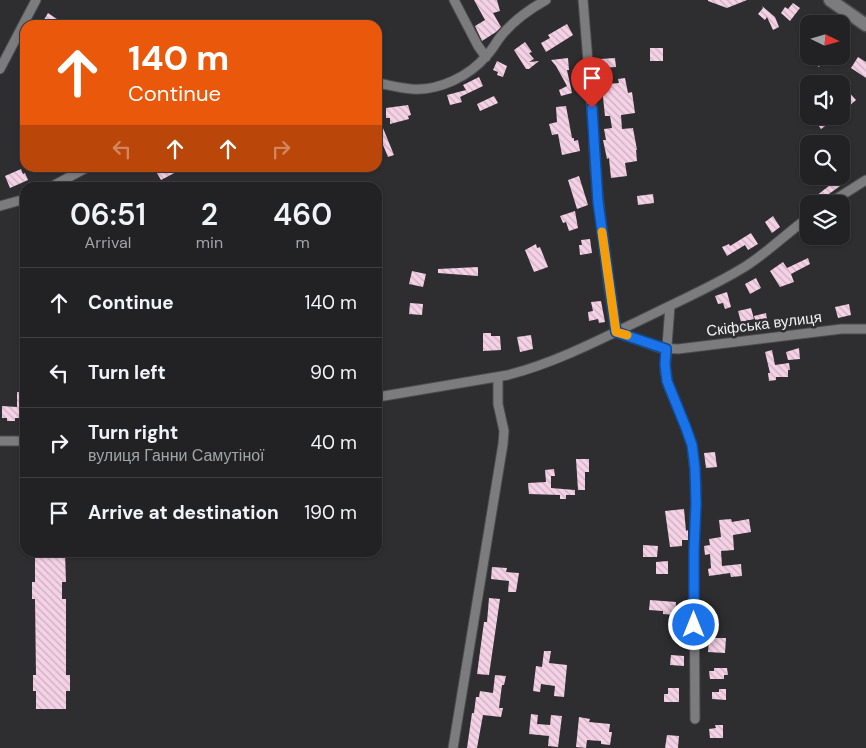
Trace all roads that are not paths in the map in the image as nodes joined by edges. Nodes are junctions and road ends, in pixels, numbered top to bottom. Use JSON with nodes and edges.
{"nodes":[{"id":1,"x":36,"y":0,"type":"edge"},
{"id":2,"x":454,"y":0,"type":"edge"},
{"id":3,"x":546,"y":0,"type":"edge"},
{"id":4,"x":583,"y":0,"type":"edge"},
{"id":5,"x":830,"y":0,"type":"edge"},
{"id":6,"x":26,"y":20,"type":"edge"},
{"id":7,"x":866,"y":25,"type":"edge"},
{"id":8,"x":20,"y":31,"type":"edge"},
{"id":9,"x":486,"y":57,"type":"junction"},
{"id":10,"x":0,"y":69,"type":"edge"},
{"id":11,"x":382,"y":84,"type":"edge"},
{"id":12,"x":79,"y":172,"type":"edge"},
{"id":13,"x":866,"y":180,"type":"edge"},
{"id":14,"x":60,"y":182,"type":"edge"},
{"id":15,"x":842,"y":195,"type":"edge"},
{"id":16,"x":20,"y":200,"type":"edge"},
{"id":17,"x":0,"y":206,"type":"edge"},
{"id":18,"x":800,"y":224,"type":"edge"},
{"id":19,"x":670,"y":306,"type":"junction"},
{"id":20,"x":866,"y":329,"type":"edge"},
{"id":21,"x":616,"y":332,"type":"junction"},
{"id":22,"x":666,"y":349,"type":"junction"},
{"id":23,"x":498,"y":377,"type":"junction"},
{"id":24,"x":382,"y":396,"type":"edge"},
{"id":25,"x":0,"y":441,"type":"edge"},
{"id":26,"x":20,"y":441,"type":"edge"},
{"id":27,"x":695,"y":719,"type":"dead end"},
{"id":28,"x":453,"y":748,"type":"edge"}],
"edges":[{"from":1,"to":6,"type":"street"},
{"from":2,"to":9,"type":"street"},
{"from":3,"to":9,"type":"street"},
{"from":4,"to":21,"type":"street"},
{"from":5,"to":7,"type":"main road"},
{"from":8,"to":10,"type":"street"},
{"from":9,"to":11,"type":"street"},
{"from":12,"to":14,"type":"street"},
{"from":13,"to":15,"type":"street"},
{"from":16,"to":17,"type":"street"},
{"from":18,"to":19,"type":"street"},
{"from":19,"to":21,"type":"street"},
{"from":19,"to":22,"type":"street"},
{"from":20,"to":22,"type":"street","name":"Скіфська вулиця"},
{"from":21,"to":22,"type":"street"},
{"from":21,"to":23,"type":"street"},
{"from":22,"to":27,"type":"street"},
{"from":23,"to":24,"type":"street"},
{"from":23,"to":28,"type":"street"},
{"from":25,"to":26,"type":"street"}]}
